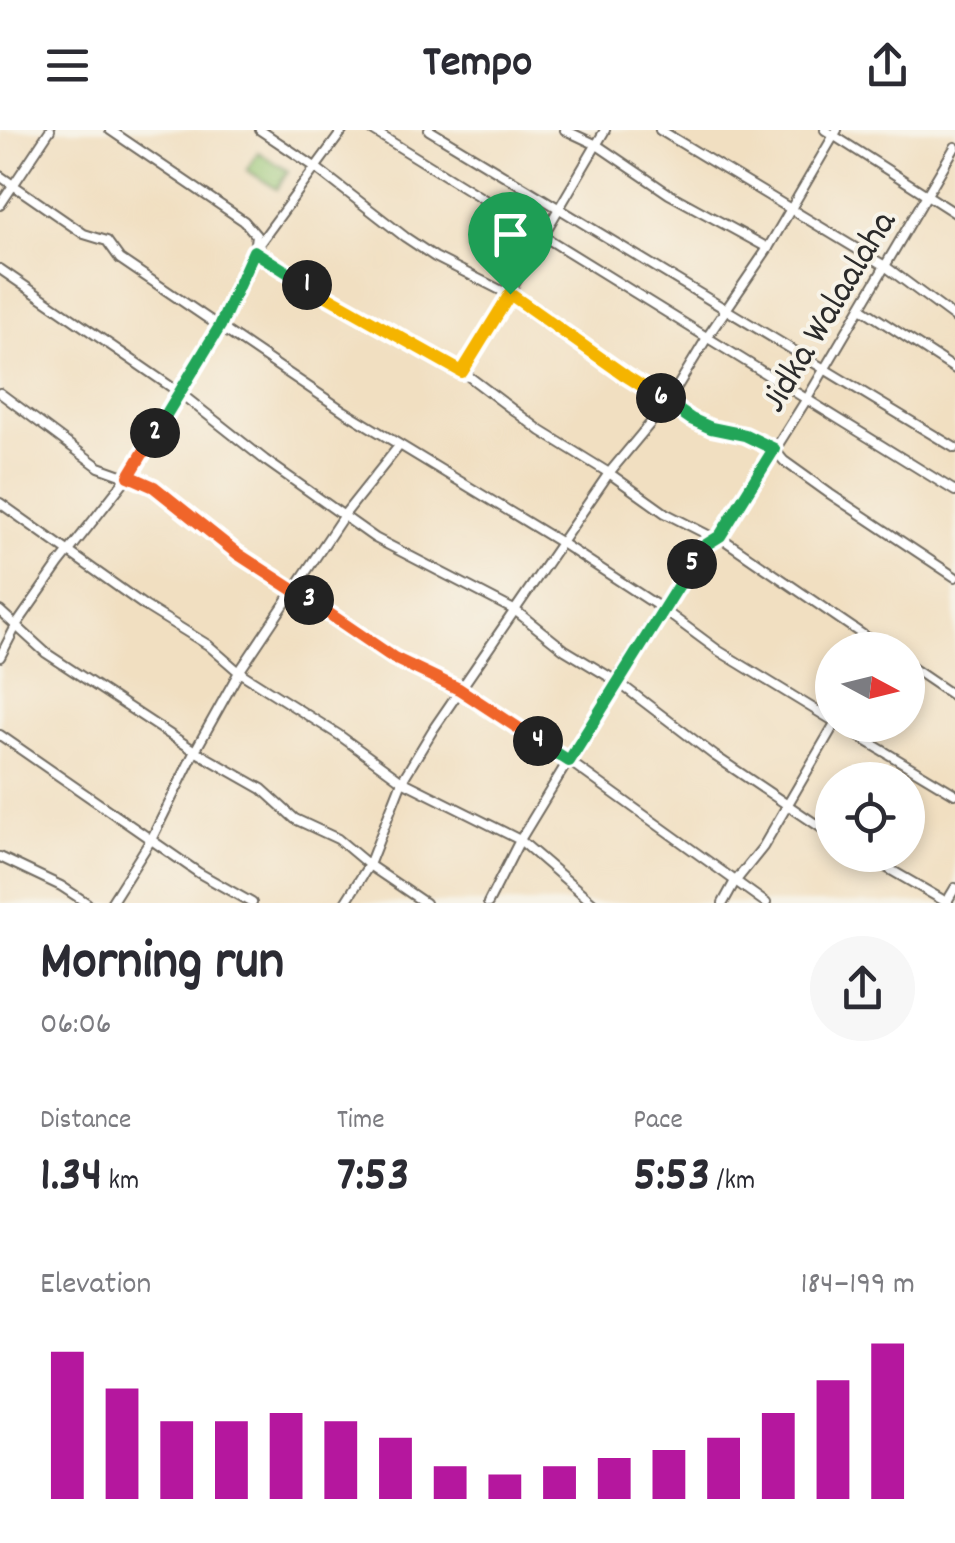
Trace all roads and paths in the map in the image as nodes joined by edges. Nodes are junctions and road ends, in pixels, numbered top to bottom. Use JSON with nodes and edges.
{"nodes":[{"id":1,"x":50,"y":130,"type":"edge"},
{"id":2,"x":110,"y":130,"type":"edge"},
{"id":3,"x":260,"y":130,"type":"edge"},
{"id":4,"x":343,"y":130,"type":"edge"},
{"id":5,"x":372,"y":130,"type":"edge"},
{"id":6,"x":429,"y":130,"type":"edge"},
{"id":7,"x":565,"y":130,"type":"edge"},
{"id":8,"x":605,"y":130,"type":"edge"},
{"id":9,"x":660,"y":130,"type":"edge"},
{"id":10,"x":832,"y":132,"type":"edge"},
{"id":11,"x":597,"y":145,"type":"junction"},
{"id":12,"x":955,"y":148,"type":"edge"},
{"id":13,"x":315,"y":166,"type":"junction"},
{"id":14,"x":0,"y":176,"type":"edge"},
{"id":15,"x":14,"y":186,"type":"junction"},
{"id":16,"x":926,"y":194,"type":"junction"},
{"id":17,"x":0,"y":205,"type":"edge"},
{"id":18,"x":792,"y":207,"type":"junction"},
{"id":19,"x":558,"y":208,"type":"junction"},
{"id":20,"x":955,"y":213,"type":"edge"},
{"id":21,"x":544,"y":235,"type":"junction"},
{"id":22,"x":768,"y":248,"type":"junction"},
{"id":23,"x":254,"y":251,"type":"junction"},
{"id":24,"x":885,"y":266,"type":"junction"},
{"id":25,"x":0,"y":269,"type":"edge"},
{"id":26,"x":510,"y":294,"type":"junction"},
{"id":27,"x":861,"y":308,"type":"junction"},
{"id":28,"x":727,"y":310,"type":"junction"},
{"id":29,"x":955,"y":318,"type":"edge"},
{"id":30,"x":220,"y":326,"type":"junction"},
{"id":31,"x":708,"y":336,"type":"junction"},
{"id":32,"x":826,"y":367,"type":"junction"},
{"id":33,"x":955,"y":370,"type":"edge"},
{"id":34,"x":462,"y":372,"type":"junction"},
{"id":35,"x":0,"y":393,"type":"edge"},
{"id":36,"x":180,"y":393,"type":"junction"},
{"id":37,"x":808,"y":397,"type":"junction"},
{"id":38,"x":668,"y":402,"type":"junction"},
{"id":39,"x":399,"y":446,"type":"junction"},
{"id":40,"x":955,"y":448,"type":"edge"},
{"id":41,"x":774,"y":449,"type":"junction"},
{"id":42,"x":609,"y":473,"type":"junction"},
{"id":43,"x":129,"y":476,"type":"junction"},
{"id":44,"x":955,"y":490,"type":"edge"},
{"id":45,"x":0,"y":503,"type":"edge"},
{"id":46,"x":344,"y":515,"type":"junction"},
{"id":47,"x":717,"y":537,"type":"junction"},
{"id":48,"x":563,"y":544,"type":"junction"},
{"id":49,"x":69,"y":551,"type":"junction"},
{"id":50,"x":955,"y":577,"type":"edge"},
{"id":51,"x":294,"y":590,"type":"junction"},
{"id":52,"x":661,"y":608,"type":"junction"},
{"id":53,"x":0,"y":611,"type":"edge"},
{"id":54,"x":516,"y":611,"type":"junction"},
{"id":55,"x":17,"y":624,"type":"junction"},
{"id":56,"x":859,"y":632,"type":"edge"},
{"id":57,"x":0,"y":657,"type":"edge"},
{"id":58,"x":239,"y":672,"type":"junction"},
{"id":59,"x":925,"y":677,"type":"edge"},
{"id":60,"x":618,"y":682,"type":"junction"},
{"id":61,"x":459,"y":689,"type":"junction"},
{"id":62,"x":955,"y":698,"type":"edge"},
{"id":63,"x":815,"y":710,"type":"edge"},
{"id":64,"x":0,"y":735,"type":"edge"},
{"id":65,"x":825,"y":742,"type":"edge"},
{"id":66,"x":868,"y":742,"type":"edge"},
{"id":67,"x":194,"y":751,"type":"junction"},
{"id":68,"x":569,"y":761,"type":"junction"},
{"id":69,"x":402,"y":781,"type":"junction"},
{"id":70,"x":955,"y":794,"type":"edge"},
{"id":71,"x":788,"y":805,"type":"junction"},
{"id":72,"x":815,"y":823,"type":"edge"},
{"id":73,"x":152,"y":838,"type":"junction"},
{"id":74,"x":520,"y":840,"type":"junction"},
{"id":75,"x":0,"y":857,"type":"edge"},
{"id":76,"x":369,"y":865,"type":"junction"},
{"id":77,"x":894,"y":872,"type":"edge"},
{"id":78,"x":734,"y":882,"type":"junction"},
{"id":79,"x":955,"y":888,"type":"edge"},
{"id":80,"x":88,"y":903,"type":"edge"},
{"id":81,"x":111,"y":903,"type":"edge"},
{"id":82,"x":252,"y":903,"type":"edge"},
{"id":83,"x":345,"y":903,"type":"edge"},
{"id":84,"x":425,"y":903,"type":"edge"},
{"id":85,"x":488,"y":903,"type":"edge"},
{"id":86,"x":594,"y":903,"type":"edge"},
{"id":87,"x":723,"y":903,"type":"edge"},
{"id":88,"x":766,"y":903,"type":"edge"},
{"id":89,"x":947,"y":903,"type":"edge"}],
"edges":[{"from":1,"to":15,"type":"street"},
{"from":2,"to":23,"type":"street"},
{"from":3,"to":13,"type":"street"},
{"from":4,"to":13,"type":"street"},
{"from":5,"to":21,"type":"street"},
{"from":6,"to":19,"type":"street"},
{"from":7,"to":11,"type":"street"},
{"from":8,"to":11,"type":"street"},
{"from":9,"to":18,"type":"street"},
{"from":10,"to":16,"type":"street"},
{"from":10,"to":18,"type":"street"},
{"from":11,"to":19,"type":"street"},
{"from":11,"to":22,"type":"street"},
{"from":12,"to":16,"type":"street","name":"Jidka Walaalaha"},
{"from":13,"to":23,"type":"street"},
{"from":13,"to":26,"type":"street"},
{"from":14,"to":15,"type":"street"},
{"from":15,"to":17,"type":"street"},
{"from":15,"to":30,"type":"street"},
{"from":16,"to":20,"type":"street"},
{"from":16,"to":24,"type":"street","name":"Jidka Walaalaha"},
{"from":18,"to":22,"type":"street"},
{"from":18,"to":24,"type":"street"},
{"from":19,"to":21,"type":"street"},
{"from":19,"to":28,"type":"street"},
{"from":21,"to":26,"type":"street"},
{"from":21,"to":31,"type":"street"},
{"from":22,"to":28,"type":"street"},
{"from":23,"to":30,"type":"street"},
{"from":23,"to":34,"type":"street"},
{"from":24,"to":27,"type":"street","name":"Jidka Walaalaha"},
{"from":24,"to":29,"type":"street"},
{"from":25,"to":36,"type":"street"},
{"from":26,"to":34,"type":"street"},
{"from":26,"to":38,"type":"street"},
{"from":27,"to":32,"type":"street","name":"Jidka Walaalaha"},
{"from":27,"to":33,"type":"street"},
{"from":28,"to":31,"type":"street"},
{"from":28,"to":32,"type":"street"},
{"from":30,"to":36,"type":"street"},
{"from":30,"to":39,"type":"street"},
{"from":31,"to":37,"type":"street"},
{"from":31,"to":38,"type":"street"},
{"from":32,"to":37,"type":"street","name":"Jidka Walaalaha"},
{"from":32,"to":40,"type":"street"},
{"from":34,"to":42,"type":"street"},
{"from":35,"to":43,"type":"street"},
{"from":36,"to":43,"type":"street"},
{"from":36,"to":46,"type":"street"},
{"from":37,"to":41,"type":"street","name":"Jidka Walaalaha"},
{"from":37,"to":44,"type":"street"},
{"from":38,"to":41,"type":"street"},
{"from":38,"to":42,"type":"street"},
{"from":39,"to":46,"type":"street"},
{"from":39,"to":48,"type":"street"},
{"from":41,"to":47,"type":"street","name":"Jidka Walaalaha"},
{"from":41,"to":50,"type":"street"},
{"from":42,"to":47,"type":"street"},
{"from":42,"to":48,"type":"street"},
{"from":43,"to":49,"type":"street"},
{"from":43,"to":51,"type":"street"},
{"from":45,"to":49,"type":"street"},
{"from":46,"to":51,"type":"street"},
{"from":46,"to":54,"type":"street"},
{"from":47,"to":52,"type":"street","name":"Jidka Walaalaha"},
{"from":47,"to":56,"type":"street"},
{"from":48,"to":52,"type":"street"},
{"from":48,"to":54,"type":"street"},
{"from":49,"to":55,"type":"street"},
{"from":49,"to":58,"type":"street"},
{"from":51,"to":58,"type":"street"},
{"from":51,"to":61,"type":"street"},
{"from":52,"to":60,"type":"street","name":"Jidka Walaalaha"},
{"from":52,"to":63,"type":"street"},
{"from":53,"to":55,"type":"street"},
{"from":54,"to":60,"type":"street"},
{"from":54,"to":61,"type":"street"},
{"from":55,"to":57,"type":"street"},
{"from":55,"to":67,"type":"street"},
{"from":58,"to":67,"type":"street"},
{"from":58,"to":69,"type":"street"},
{"from":59,"to":62,"type":"street"},
{"from":60,"to":68,"type":"street","name":"Jidka Walaalaha"},
{"from":60,"to":71,"type":"street"},
{"from":61,"to":68,"type":"street"},
{"from":61,"to":69,"type":"street"},
{"from":64,"to":73,"type":"street"},
{"from":65,"to":71,"type":"street"},
{"from":66,"to":70,"type":"street"},
{"from":67,"to":73,"type":"street"},
{"from":67,"to":76,"type":"street"},
{"from":68,"to":74,"type":"street","name":"Jidka Walaalaha"},
{"from":68,"to":78,"type":"street"},
{"from":69,"to":74,"type":"street"},
{"from":69,"to":76,"type":"street"},
{"from":71,"to":72,"type":"street"},
{"from":71,"to":78,"type":"street"},
{"from":73,"to":81,"type":"street"},
{"from":73,"to":82,"type":"street"},
{"from":74,"to":85,"type":"street","name":"Jidka Walaalaha"},
{"from":74,"to":86,"type":"street"},
{"from":75,"to":80,"type":"street"},
{"from":76,"to":83,"type":"street"},
{"from":76,"to":84,"type":"street"},
{"from":77,"to":89,"type":"street"},
{"from":78,"to":87,"type":"street"},
{"from":78,"to":88,"type":"street"},
{"from":79,"to":89,"type":"street"}]}
